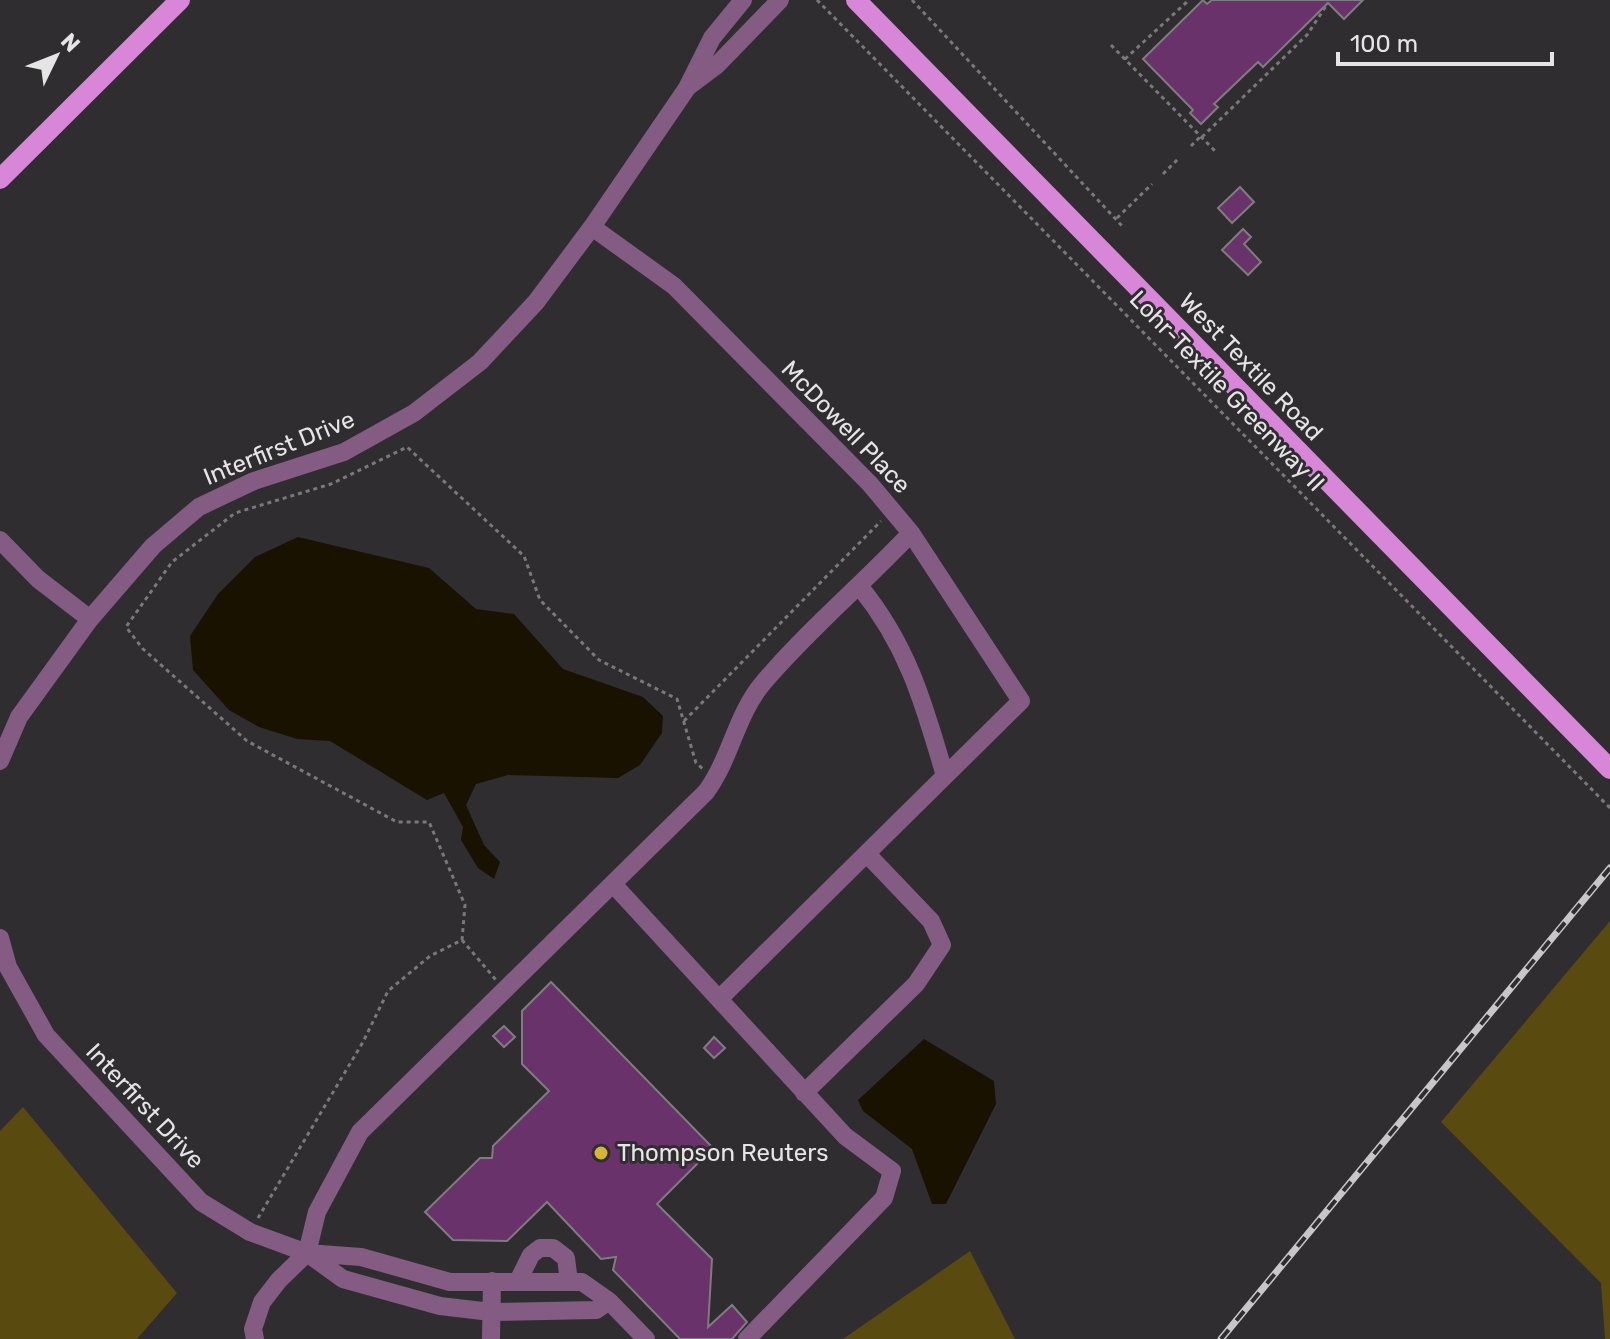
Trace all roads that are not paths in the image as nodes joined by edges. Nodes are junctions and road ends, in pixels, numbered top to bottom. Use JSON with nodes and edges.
{"nodes":[{"id":1,"x":180,"y":0,"type":"edge"},
{"id":2,"x":743,"y":0,"type":"edge"},
{"id":3,"x":780,"y":0,"type":"edge"},
{"id":4,"x":856,"y":0,"type":"edge"},
{"id":5,"x":687,"y":88,"type":"junction"},
{"id":6,"x":0,"y":179,"type":"edge"},
{"id":7,"x":592,"y":227,"type":"junction"},
{"id":8,"x":911,"y":533,"type":"junction"},
{"id":9,"x":0,"y":540,"type":"edge"},
{"id":10,"x":860,"y":587,"type":"junction"},
{"id":11,"x":90,"y":619,"type":"junction"},
{"id":12,"x":0,"y":761,"type":"edge"},
{"id":13,"x":1610,"y":769,"type":"edge"},
{"id":14,"x":945,"y":776,"type":"junction"},
{"id":15,"x":867,"y":854,"type":"junction"},
{"id":16,"x":613,"y":884,"type":"junction"},
{"id":17,"x":0,"y":938,"type":"edge"},
{"id":18,"x":719,"y":999,"type":"junction"},
{"id":19,"x":804,"y":1093,"type":"junction"},
{"id":20,"x":307,"y":1253,"type":"junction"},
{"id":21,"x":492,"y":1281,"type":"junction"},
{"id":22,"x":518,"y":1281,"type":"junction"},
{"id":23,"x":564,"y":1282,"type":"junction"},
{"id":24,"x":609,"y":1301,"type":"junction"},
{"id":25,"x":556,"y":1311,"type":"junction"},
{"id":26,"x":491,"y":1312,"type":"junction"},
{"id":27,"x":255,"y":1339,"type":"edge"},
{"id":28,"x":491,"y":1339,"type":"edge"},
{"id":29,"x":646,"y":1339,"type":"edge"},
{"id":30,"x":747,"y":1339,"type":"edge"}],
"edges":[{"from":1,"to":6,"type":"main road"},
{"from":2,"to":5,"type":"street","name":"Interfirst Drive"},
{"from":3,"to":5,"type":"street","name":"Interfirst Drive"},
{"from":4,"to":13,"type":"main road","name":"West Textile Road"},
{"from":5,"to":7,"type":"street","name":"Interfirst Drive"},
{"from":7,"to":8,"type":"street","name":"McDowell Place"},
{"from":7,"to":11,"type":"street","name":"Interfirst Drive"},
{"from":8,"to":10,"type":"street"},
{"from":8,"to":14,"type":"street","name":"McDowell Place"},
{"from":9,"to":11,"type":"street"},
{"from":10,"to":14,"type":"street"},
{"from":10,"to":16,"type":"street"},
{"from":11,"to":12,"type":"street","name":"Interfirst Drive"},
{"from":14,"to":15,"type":"street"},
{"from":15,"to":18,"type":"street"},
{"from":15,"to":19,"type":"street"},
{"from":16,"to":18,"type":"street"},
{"from":16,"to":20,"type":"street"},
{"from":17,"to":20,"type":"street","name":"Interfirst Drive"},
{"from":18,"to":19,"type":"street"},
{"from":19,"to":30,"type":"street"},
{"from":20,"to":21,"type":"street"},
{"from":20,"to":26,"type":"street"},
{"from":20,"to":27,"type":"street"},
{"from":21,"to":22,"type":"street"},
{"from":21,"to":26,"type":"street"},
{"from":22,"to":23,"type":"street"},
{"from":22,"to":23,"type":"street"},
{"from":23,"to":24,"type":"street"},
{"from":23,"to":25,"type":"street"},
{"from":24,"to":25,"type":"street"},
{"from":24,"to":29,"type":"street"},
{"from":25,"to":26,"type":"street"},
{"from":26,"to":28,"type":"street"}]}
